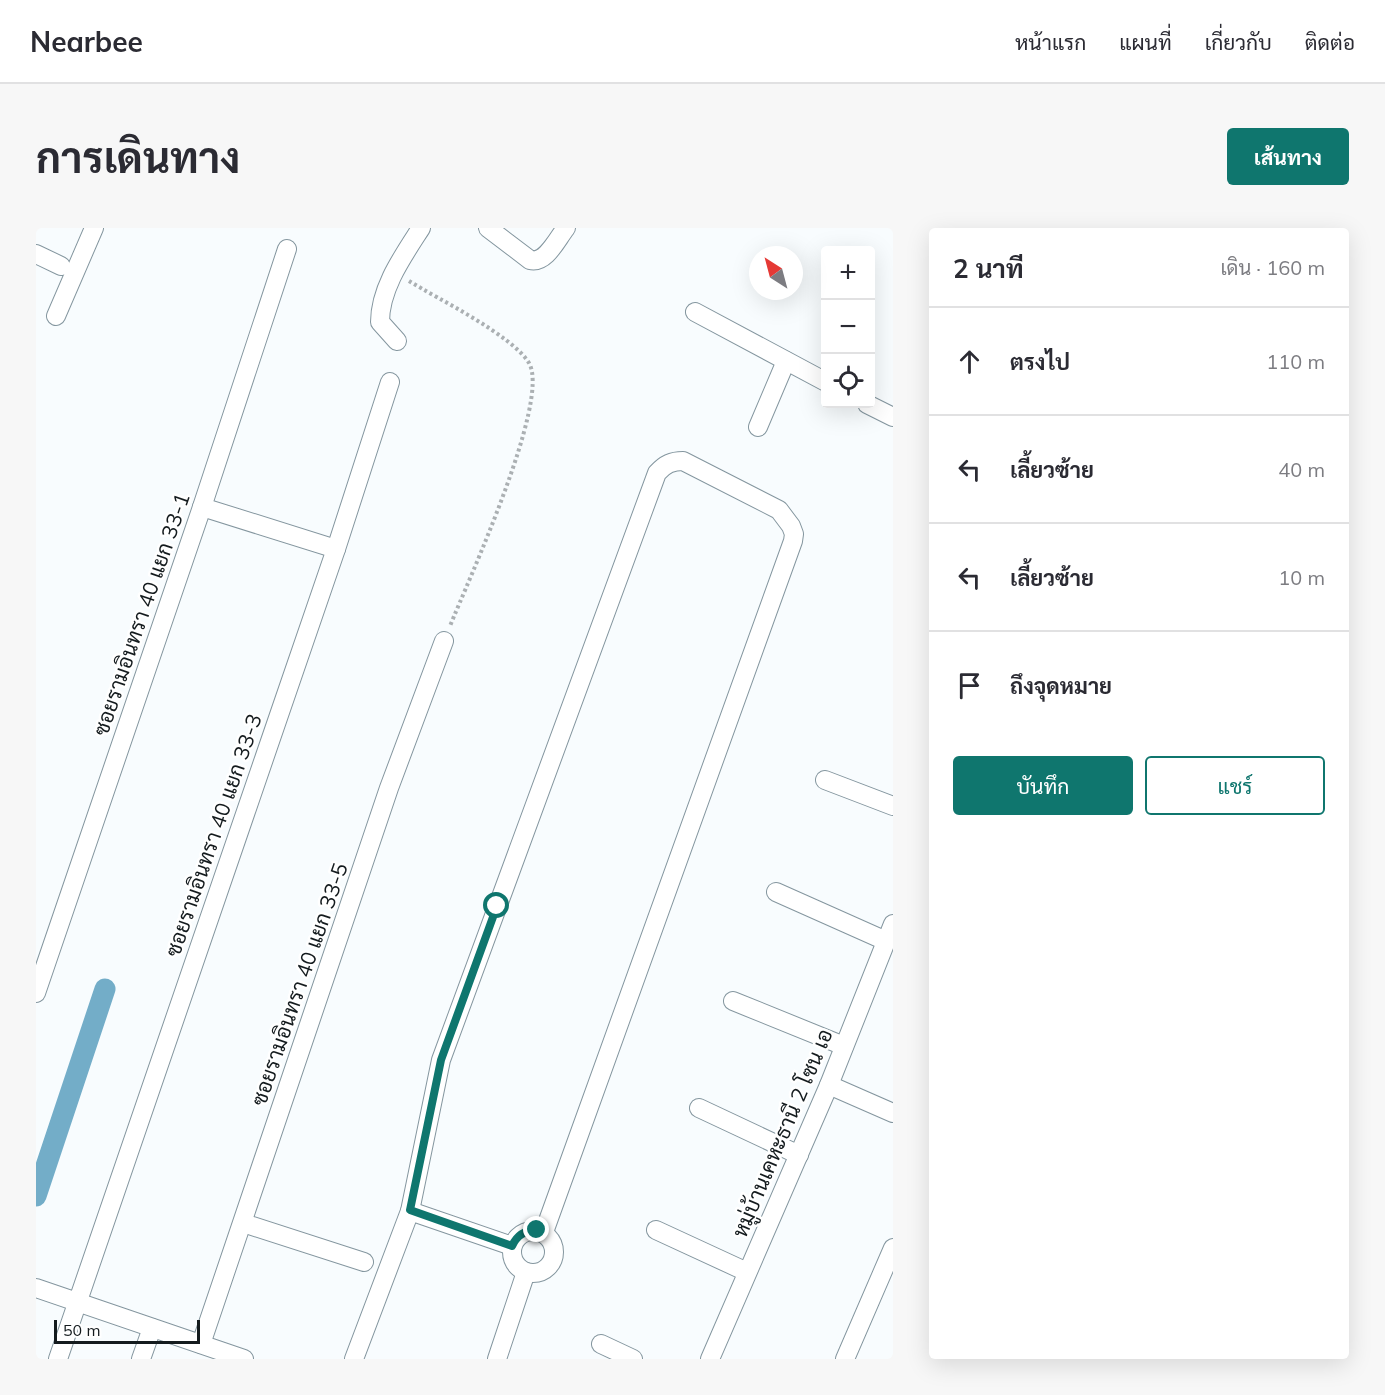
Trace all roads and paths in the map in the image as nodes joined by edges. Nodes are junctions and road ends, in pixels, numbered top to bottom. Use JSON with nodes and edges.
{"nodes":[{"id":1,"x":94,"y":228,"type":"edge"},
{"id":2,"x":420,"y":228,"type":"edge"},
{"id":3,"x":488,"y":228,"type":"edge"},
{"id":4,"x":566,"y":228,"type":"edge"},
{"id":5,"x":287,"y":249,"type":"dead end"},
{"id":6,"x":36,"y":254,"type":"edge"},
{"id":7,"x":61,"y":266,"type":"dead end"},
{"id":8,"x":393,"y":273,"type":"junction"},
{"id":9,"x":695,"y":312,"type":"dead end"},
{"id":10,"x":56,"y":316,"type":"dead end"},
{"id":11,"x":398,"y":340,"type":"dead end"},
{"id":12,"x":786,"y":361,"type":"junction"},
{"id":13,"x":821,"y":380,"type":"edge"},
{"id":14,"x":390,"y":382,"type":"dead end"},
{"id":15,"x":875,"y":408,"type":"edge"},
{"id":16,"x":893,"y":417,"type":"edge"},
{"id":17,"x":758,"y":427,"type":"dead end"},
{"id":18,"x":202,"y":507,"type":"junction"},
{"id":19,"x":336,"y":549,"type":"junction"},
{"id":20,"x":444,"y":641,"type":"joint"},
{"id":21,"x":825,"y":780,"type":"dead end"},
{"id":22,"x":893,"y":806,"type":"edge"},
{"id":23,"x":776,"y":892,"type":"dead end"},
{"id":24,"x":890,"y":932,"type":"edge"},
{"id":25,"x":36,"y":993,"type":"edge"},
{"id":26,"x":733,"y":1001,"type":"dead end"},
{"id":27,"x":844,"y":1046,"type":"junction"},
{"id":28,"x":829,"y":1085,"type":"junction"},
{"id":29,"x":699,"y":1108,"type":"dead end"},
{"id":30,"x":893,"y":1113,"type":"edge"},
{"id":31,"x":799,"y":1155,"type":"junction"},
{"id":32,"x":410,"y":1210,"type":"junction"},
{"id":33,"x":243,"y":1223,"type":"junction"},
{"id":34,"x":656,"y":1230,"type":"dead end"},
{"id":35,"x":544,"y":1232,"type":"junction"},
{"id":36,"x":512,"y":1246,"type":"junction"},
{"id":37,"x":893,"y":1248,"type":"edge"},
{"id":38,"x":364,"y":1262,"type":"dead end"},
{"id":39,"x":526,"y":1272,"type":"junction"},
{"id":40,"x":747,"y":1272,"type":"junction"},
{"id":41,"x":36,"y":1288,"type":"edge"},
{"id":42,"x":76,"y":1302,"type":"junction"},
{"id":43,"x":152,"y":1328,"type":"junction"},
{"id":44,"x":201,"y":1344,"type":"junction"},
{"id":45,"x":600,"y":1344,"type":"dead end"},
{"id":46,"x":58,"y":1359,"type":"edge"},
{"id":47,"x":141,"y":1359,"type":"edge"},
{"id":48,"x":244,"y":1359,"type":"edge"},
{"id":49,"x":354,"y":1359,"type":"edge"},
{"id":50,"x":497,"y":1359,"type":"edge"},
{"id":51,"x":633,"y":1359,"type":"edge"},
{"id":52,"x":710,"y":1359,"type":"edge"},
{"id":53,"x":845,"y":1359,"type":"edge"}],
"edges":[{"from":1,"to":10,"type":"street"},
{"from":2,"to":8,"type":"street"},
{"from":3,"to":4,"type":"street"},
{"from":5,"to":18,"type":"street","name":"ซอยรามอินทรา 40 แยก 33-1"},
{"from":6,"to":7,"type":"street"},
{"from":8,"to":11,"type":"street"},
{"from":8,"to":20,"type":"path"},
{"from":9,"to":12,"type":"street"},
{"from":12,"to":13,"type":"street"},
{"from":12,"to":17,"type":"street"},
{"from":14,"to":19,"type":"street","name":"ซอยรามอินทรา 40 แยก 33-3"},
{"from":15,"to":16,"type":"street"},
{"from":18,"to":19,"type":"street"},
{"from":18,"to":25,"type":"street","name":"ซอยรามอินทรา 40 แยก 33-1"},
{"from":19,"to":42,"type":"street","name":"ซอยรามอินทรา 40 แยก 33-3"},
{"from":20,"to":33,"type":"street","name":"ซอยรามอินทรา 40 แยก 33-5"},
{"from":21,"to":22,"type":"street"},
{"from":23,"to":24,"type":"street"},
{"from":24,"to":27,"type":"street","name":"หมู่บ้านเคหะธานี 2 โซน เอ"},
{"from":26,"to":27,"type":"street"},
{"from":27,"to":28,"type":"street","name":"หมู่บ้านเคหะธานี 2 โซน เอ"},
{"from":28,"to":30,"type":"street"},
{"from":28,"to":31,"type":"street","name":"หมู่บ้านเคหะธานี 2 โซน เอ"},
{"from":29,"to":31,"type":"street"},
{"from":31,"to":40,"type":"street","name":"หมู่บ้านเคหะธานี 2 โซน เอ"},
{"from":32,"to":35,"type":"street"},
{"from":32,"to":36,"type":"street"},
{"from":32,"to":49,"type":"street"},
{"from":33,"to":38,"type":"street"},
{"from":33,"to":44,"type":"street","name":"ซอยรามอินทรา 40 แยก 33-5"},
{"from":34,"to":40,"type":"street"},
{"from":35,"to":36,"type":"street"},
{"from":35,"to":39,"type":"street"},
{"from":36,"to":39,"type":"street"},
{"from":37,"to":53,"type":"street"},
{"from":39,"to":50,"type":"street"},
{"from":40,"to":52,"type":"street","name":"หมู่บ้านเคหะธานี 2 โซน เอ"},
{"from":41,"to":42,"type":"street"},
{"from":42,"to":43,"type":"street"},
{"from":42,"to":46,"type":"street","name":"ซอยรามอินทรา 40 แยก 33-3"},
{"from":43,"to":44,"type":"street"},
{"from":43,"to":47,"type":"street"},
{"from":44,"to":48,"type":"street"},
{"from":45,"to":51,"type":"street"}]}
